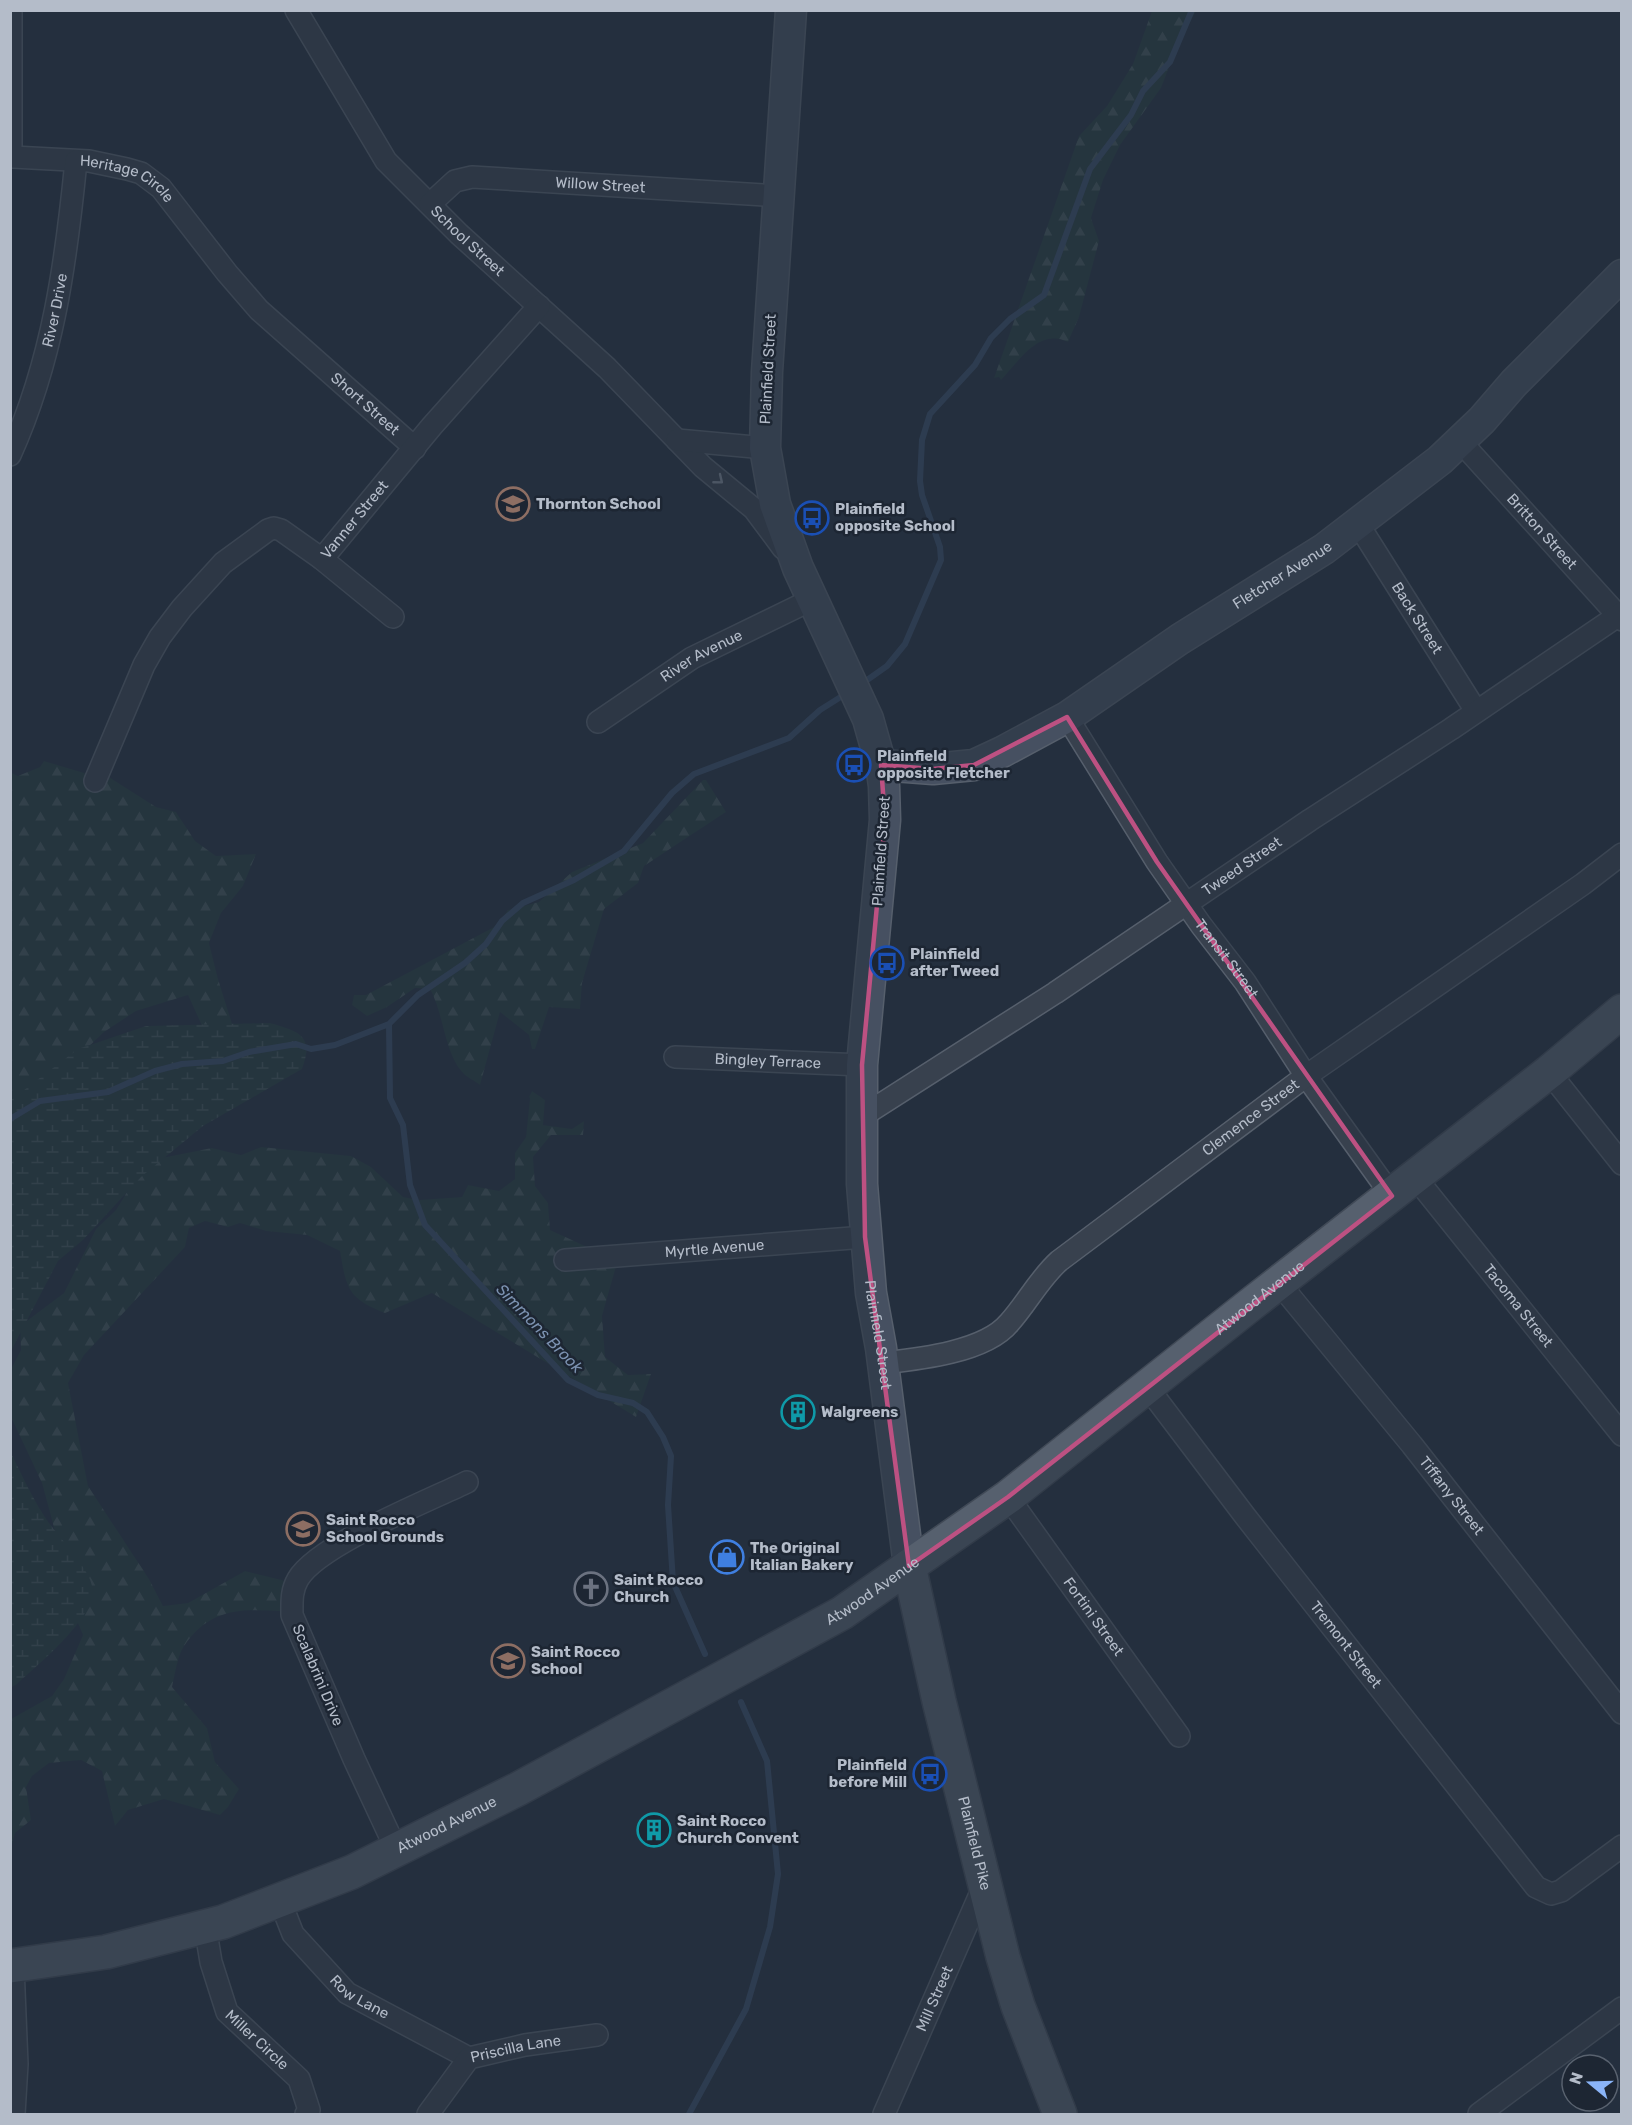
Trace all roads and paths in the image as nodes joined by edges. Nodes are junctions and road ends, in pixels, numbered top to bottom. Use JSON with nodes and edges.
{"nodes":[{"id":1,"x":11,"y":10,"type":"edge"},
{"id":2,"x":296,"y":10,"type":"edge"},
{"id":3,"x":791,"y":10,"type":"edge"},
{"id":4,"x":76,"y":161,"type":"junction"},
{"id":5,"x":780,"y":196,"type":"junction"},
{"id":6,"x":430,"y":204,"type":"junction"},
{"id":7,"x":1622,"y":275,"type":"edge"},
{"id":8,"x":539,"y":306,"type":"junction"},
{"id":9,"x":314,"y":358,"type":"joint"},
{"id":10,"x":677,"y":440,"type":"junction"},
{"id":11,"x":1460,"y":441,"type":"junction"},
{"id":12,"x":415,"y":448,"type":"junction"},
{"id":13,"x":765,"y":448,"type":"junction"},
{"id":14,"x":10,"y":455,"type":"edge"},
{"id":15,"x":1358,"y":524,"type":"junction"},
{"id":16,"x":322,"y":559,"type":"junction"},
{"id":17,"x":798,"y":568,"type":"junction"},
{"id":18,"x":811,"y":600,"type":"junction"},
{"id":19,"x":393,"y":617,"type":"dead end"},
{"id":20,"x":1620,"y":617,"type":"edge"},
{"id":21,"x":1476,"y":711,"type":"junction"},
{"id":22,"x":1067,"y":717,"type":"junction"},
{"id":23,"x":598,"y":722,"type":"dead end"},
{"id":24,"x":881,"y":765,"type":"junction"},
{"id":25,"x":94,"y":781,"type":"dead end"},
{"id":26,"x":1622,"y":854,"type":"edge"},
{"id":27,"x":1187,"y":904,"type":"junction"},
{"id":28,"x":1622,"y":1011,"type":"edge"},
{"id":29,"x":675,"y":1057,"type":"dead end"},
{"id":30,"x":862,"y":1065,"type":"junction"},
{"id":31,"x":1550,"y":1072,"type":"junction"},
{"id":32,"x":1306,"y":1076,"type":"junction"},
{"id":33,"x":861,"y":1117,"type":"junction"},
{"id":34,"x":1622,"y":1164,"type":"edge"},
{"id":35,"x":1403,"y":1186,"type":"junction"},
{"id":36,"x":865,"y":1237,"type":"junction"},
{"id":37,"x":565,"y":1260,"type":"dead end"},
{"id":38,"x":1279,"y":1283,"type":"junction"},
{"id":39,"x":883,"y":1363,"type":"junction"},
{"id":40,"x":1148,"y":1388,"type":"junction"},
{"id":41,"x":1622,"y":1435,"type":"edge"},
{"id":42,"x":467,"y":1482,"type":"dead end"},
{"id":43,"x":1008,"y":1497,"type":"junction"},
{"id":44,"x":909,"y":1566,"type":"junction"},
{"id":45,"x":1622,"y":1713,"type":"edge"},
{"id":46,"x":1179,"y":1736,"type":"dead end"},
{"id":47,"x":1622,"y":1846,"type":"edge"},
{"id":48,"x":396,"y":1850,"type":"junction"},
{"id":49,"x":986,"y":1882,"type":"junction"},
{"id":50,"x":279,"y":1902,"type":"junction"},
{"id":51,"x":205,"y":1926,"type":"junction"},
{"id":52,"x":12,"y":1966,"type":"edge"},
{"id":53,"x":1622,"y":2008,"type":"edge"},
{"id":54,"x":597,"y":2035,"type":"dead end"},
{"id":55,"x":469,"y":2058,"type":"junction"},
{"id":56,"x":14,"y":2115,"type":"edge"},
{"id":57,"x":306,"y":2115,"type":"edge"},
{"id":58,"x":428,"y":2115,"type":"edge"},
{"id":59,"x":884,"y":2115,"type":"edge"},
{"id":60,"x":1060,"y":2115,"type":"edge"},
{"id":61,"x":1479,"y":2115,"type":"edge"}],
"edges":[{"from":1,"to":4,"type":"street","name":"Heritage Circle"},
{"from":2,"to":6,"type":"street","name":"School Street"},
{"from":3,"to":5,"type":"main road","name":"Plainfield Street"},
{"from":4,"to":9,"type":"street","name":"Heritage Circle"},
{"from":4,"to":14,"type":"street","name":"River Drive"},
{"from":5,"to":6,"type":"street","name":"Willow Street"},
{"from":5,"to":13,"type":"main road","name":"Plainfield Street"},
{"from":6,"to":8,"type":"street","name":"School Street"},
{"from":7,"to":11,"type":"main road","name":"Fletcher Avenue"},
{"from":8,"to":10,"type":"street","name":"School Street"},
{"from":8,"to":12,"type":"street","name":"Vanner Street"},
{"from":9,"to":12,"type":"street","name":"Short Street"},
{"from":10,"to":13,"type":"street"},
{"from":10,"to":17,"type":"street","name":"School Street","one_way":true},
{"from":11,"to":15,"type":"main road","name":"Fletcher Avenue"},
{"from":11,"to":20,"type":"street","name":"Britton Street"},
{"from":12,"to":16,"type":"street","name":"Vanner Street"},
{"from":13,"to":17,"type":"main road","name":"Plainfield Street"},
{"from":15,"to":21,"type":"street","name":"Back Street"},
{"from":15,"to":22,"type":"main road","name":"Fletcher Avenue"},
{"from":16,"to":19,"type":"street"},
{"from":16,"to":25,"type":"street","name":"Vanner Street"},
{"from":17,"to":18,"type":"main road","name":"Plainfield Street"},
{"from":18,"to":23,"type":"street","name":"River Avenue"},
{"from":18,"to":24,"type":"main road","name":"Plainfield Street"},
{"from":20,"to":21,"type":"street","name":"Tweed Street"},
{"from":21,"to":27,"type":"street","name":"Tweed Street"},
{"from":22,"to":24,"type":"main road","name":"Fletcher Avenue"},
{"from":22,"to":27,"type":"street","name":"Transit Street"},
{"from":24,"to":30,"type":"main road","name":"Plainfield Street"},
{"from":26,"to":32,"type":"street","name":"Clemence Street"},
{"from":27,"to":32,"type":"street","name":"Transit Street"},
{"from":27,"to":33,"type":"street","name":"Tweed Street"},
{"from":28,"to":31,"type":"main road","name":"Atwood Avenue"},
{"from":29,"to":30,"type":"street","name":"Bingley Terrace"},
{"from":30,"to":33,"type":"main road","name":"Plainfield Street"},
{"from":31,"to":34,"type":"street"},
{"from":31,"to":35,"type":"main road","name":"Atwood Avenue"},
{"from":32,"to":35,"type":"street","name":"Transit Street"},
{"from":32,"to":39,"type":"street","name":"Clemence Street"},
{"from":33,"to":36,"type":"main road","name":"Plainfield Street"},
{"from":35,"to":38,"type":"main road","name":"Atwood Avenue"},
{"from":35,"to":41,"type":"street","name":"Tacoma Street"},
{"from":36,"to":37,"type":"street","name":"Myrtle Avenue"},
{"from":36,"to":39,"type":"main road","name":"Plainfield Street"},
{"from":38,"to":40,"type":"main road","name":"Atwood Avenue"},
{"from":38,"to":45,"type":"street","name":"Tiffany Street"},
{"from":39,"to":44,"type":"main road","name":"Plainfield Street"},
{"from":40,"to":43,"type":"main road","name":"Atwood Avenue"},
{"from":40,"to":47,"type":"street","name":"Tremont Street"},
{"from":42,"to":48,"type":"street","name":"Scalabrini Drive"},
{"from":43,"to":44,"type":"main road","name":"Atwood Avenue"},
{"from":43,"to":46,"type":"street","name":"Fortini Street"},
{"from":44,"to":48,"type":"main road","name":"Atwood Avenue"},
{"from":44,"to":49,"type":"main road","name":"Plainfield Pike"},
{"from":48,"to":50,"type":"main road","name":"Atwood Avenue"},
{"from":49,"to":59,"type":"street","name":"Mill Street"},
{"from":49,"to":60,"type":"main road","name":"Plainfield Pike"},
{"from":50,"to":51,"type":"main road","name":"Atwood Avenue"},
{"from":50,"to":55,"type":"street","name":"Row Lane"},
{"from":51,"to":52,"type":"main road","name":"Atwood Avenue"},
{"from":51,"to":57,"type":"street","name":"Miller Circle"},
{"from":52,"to":56,"type":"street"},
{"from":53,"to":61,"type":"street"},
{"from":54,"to":55,"type":"street","name":"Priscilla Lane"},
{"from":55,"to":58,"type":"street","name":"Priscilla Lane"}]}
